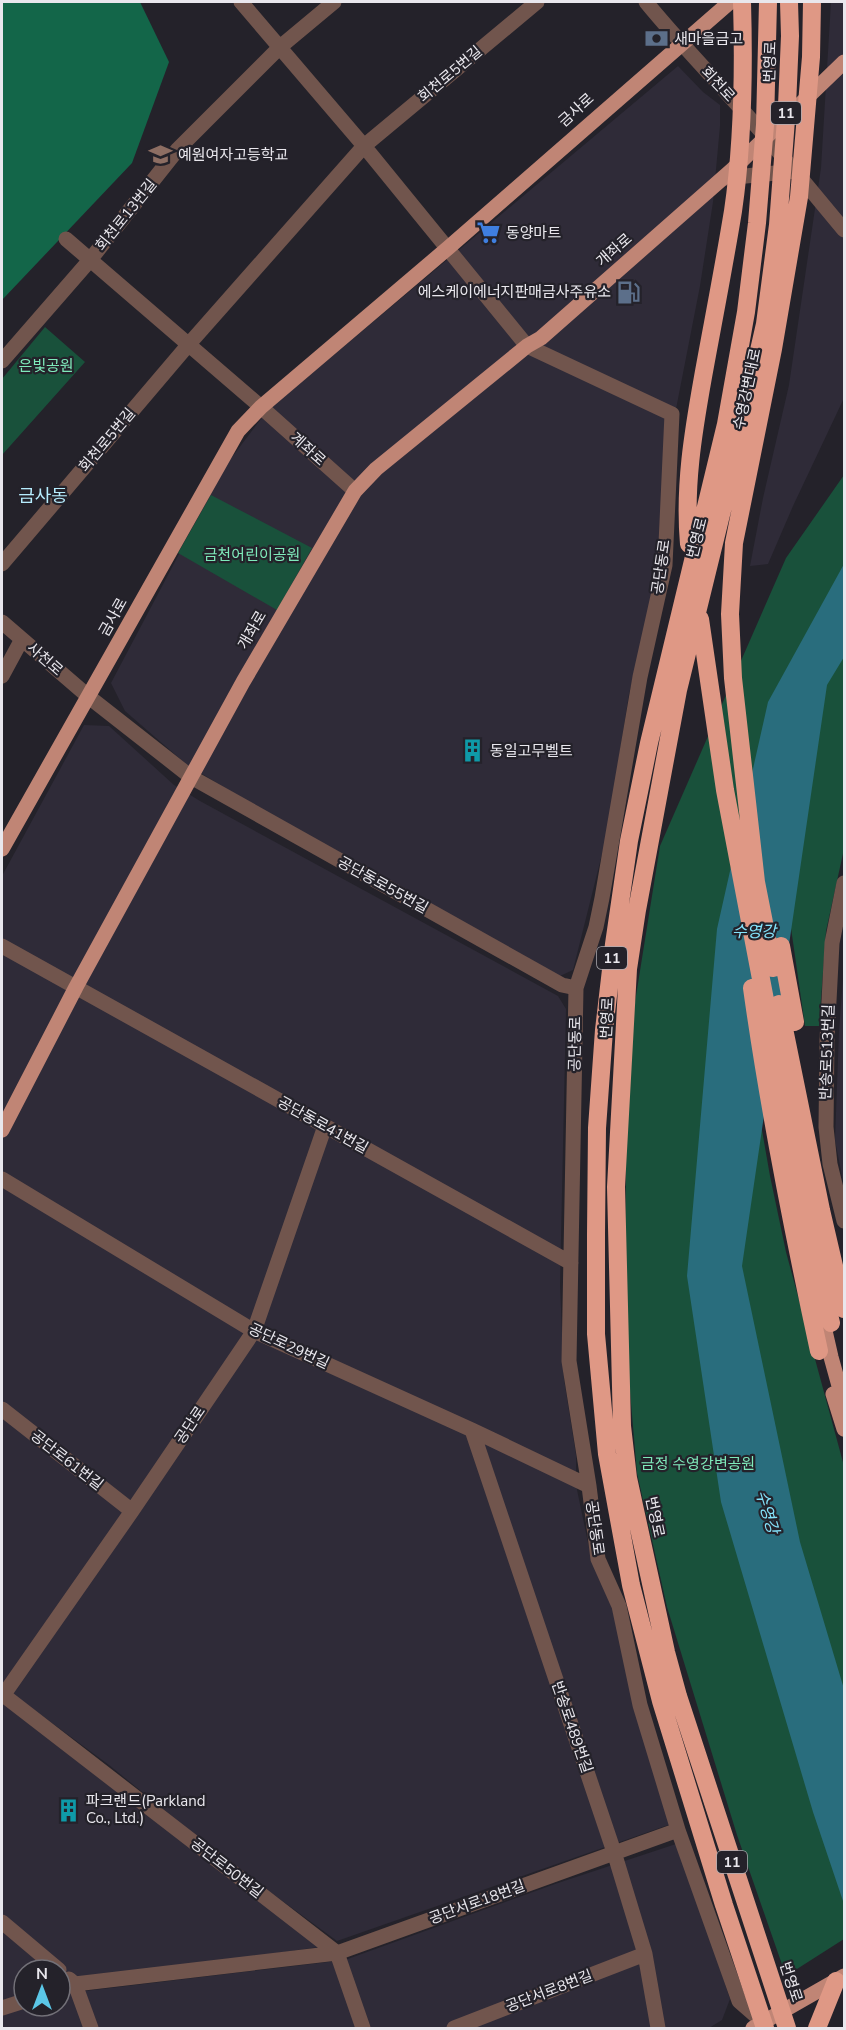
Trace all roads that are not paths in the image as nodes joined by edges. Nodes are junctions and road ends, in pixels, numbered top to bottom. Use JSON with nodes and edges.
{"nodes":[{"id":1,"x":241,"y":2,"type":"edge"},
{"id":2,"x":334,"y":2,"type":"edge"},
{"id":3,"x":537,"y":2,"type":"edge"},
{"id":4,"x":646,"y":2,"type":"edge"},
{"id":5,"x":730,"y":2,"type":"edge"},
{"id":6,"x":742,"y":2,"type":"edge"},
{"id":7,"x":768,"y":2,"type":"edge"},
{"id":8,"x":789,"y":2,"type":"edge"},
{"id":9,"x":812,"y":2,"type":"edge"},
{"id":10,"x":680,"y":43,"type":"junction"},
{"id":11,"x":280,"y":47,"type":"junction"},
{"id":12,"x":844,"y":62,"type":"edge"},
{"id":13,"x":768,"y":137,"type":"junction"},
{"id":14,"x":364,"y":146,"type":"junction"},
{"id":15,"x":795,"y":171,"type":"junction"},
{"id":16,"x":723,"y":178,"type":"junction"},
{"id":17,"x":844,"y":230,"type":"edge"},
{"id":18,"x":66,"y":239,"type":"dead end"},
{"id":19,"x":448,"y":248,"type":"junction"},
{"id":20,"x":90,"y":260,"type":"junction"},
{"id":21,"x":189,"y":344,"type":"junction"},
{"id":22,"x":527,"y":346,"type":"junction"},
{"id":23,"x":2,"y":361,"type":"edge"},
{"id":24,"x":261,"y":406,"type":"junction"},
{"id":25,"x":355,"y":490,"type":"junction"},
{"id":26,"x":2,"y":564,"type":"edge"},
{"id":27,"x":2,"y":622,"type":"edge"},
{"id":28,"x":22,"y":639,"type":"junction"},
{"id":29,"x":2,"y":676,"type":"edge"},
{"id":30,"x":89,"y":697,"type":"junction"},
{"id":31,"x":191,"y":777,"type":"junction"},
{"id":32,"x":745,"y":783,"type":"junction"},
{"id":33,"x":725,"y":790,"type":"junction"},
{"id":34,"x":2,"y":849,"type":"edge"},
{"id":35,"x":844,"y":883,"type":"edge"},
{"id":36,"x":2,"y":946,"type":"edge"},
{"id":37,"x":76,"y":987,"type":"junction"},
{"id":38,"x":576,"y":988,"type":"junction"},
{"id":39,"x":325,"y":1126,"type":"junction"},
{"id":40,"x":2,"y":1130,"type":"edge"},
{"id":41,"x":2,"y":1179,"type":"edge"},
{"id":42,"x":844,"y":1221,"type":"edge"},
{"id":43,"x":844,"y":1250,"type":"edge"},
{"id":44,"x":844,"y":1262,"type":"edge"},
{"id":45,"x":571,"y":1263,"type":"junction"},
{"id":46,"x":844,"y":1309,"type":"edge"},
{"id":47,"x":831,"y":1323,"type":"joint"},
{"id":48,"x":254,"y":1330,"type":"junction"},
{"id":49,"x":819,"y":1351,"type":"joint"},
{"id":50,"x":844,"y":1372,"type":"edge"},
{"id":51,"x":844,"y":1404,"type":"edge"},
{"id":52,"x":2,"y":1409,"type":"edge"},
{"id":53,"x":844,"y":1429,"type":"edge"},
{"id":54,"x":472,"y":1430,"type":"junction"},
{"id":55,"x":590,"y":1486,"type":"junction"},
{"id":56,"x":132,"y":1511,"type":"junction"},
{"id":57,"x":2,"y":1695,"type":"edge"},
{"id":58,"x":669,"y":1699,"type":"junction"},
{"id":59,"x":678,"y":1830,"type":"junction"},
{"id":60,"x":614,"y":1852,"type":"junction"},
{"id":61,"x":2,"y":1923,"type":"edge"},
{"id":62,"x":337,"y":1953,"type":"junction"},
{"id":63,"x":645,"y":1954,"type":"junction"},
{"id":64,"x":45,"y":1958,"type":"edge"},
{"id":65,"x":840,"y":1979,"type":"edge"},
{"id":66,"x":72,"y":1981,"type":"edge"},
{"id":67,"x":75,"y":1984,"type":"junction"},
{"id":68,"x":72,"y":1985,"type":"edge"},
{"id":69,"x":760,"y":2026,"type":"edge"},
{"id":70,"x":91,"y":2028,"type":"edge"},
{"id":71,"x":363,"y":2028,"type":"edge"},
{"id":72,"x":454,"y":2028,"type":"edge"},
{"id":73,"x":658,"y":2028,"type":"edge"},
{"id":74,"x":787,"y":2028,"type":"edge"},
{"id":75,"x":817,"y":2028,"type":"edge"}],
"edges":[{"from":1,"to":11,"type":"street"},
{"from":2,"to":11,"type":"street","name":"회천로13번길"},
{"from":3,"to":14,"type":"street","name":"회천로5번길"},
{"from":4,"to":10,"type":"street","name":"회천로"},
{"from":5,"to":10,"type":"main road","name":"금사로"},
{"from":6,"to":33,"type":"highway"},
{"from":7,"to":58,"type":"highway","name":"번영로","number":"11"},
{"from":8,"to":58,"type":"highway","name":"번영로","number":"11"},
{"from":9,"to":32,"type":"highway","name":"수영강변대로"},
{"from":10,"to":13,"type":"street","name":"회천로"},
{"from":10,"to":19,"type":"main road","name":"금사로"},
{"from":11,"to":14,"type":"street"},
{"from":11,"to":20,"type":"street","name":"회천로13번길"},
{"from":12,"to":13,"type":"main road","name":"개좌로"},
{"from":13,"to":15,"type":"street","name":"회천로"},
{"from":13,"to":16,"type":"main road","name":"개좌로"},
{"from":14,"to":19,"type":"street"},
{"from":14,"to":21,"type":"street","name":"회천로5번길"},
{"from":15,"to":16,"type":"street"},
{"from":15,"to":17,"type":"street"},
{"from":16,"to":22,"type":"main road","name":"개좌로"},
{"from":18,"to":20,"type":"street"},
{"from":19,"to":22,"type":"street"},
{"from":19,"to":24,"type":"main road","name":"금사로"},
{"from":20,"to":21,"type":"street"},
{"from":20,"to":23,"type":"street","name":"회천로13번길"},
{"from":21,"to":24,"type":"street"},
{"from":21,"to":26,"type":"street","name":"회천로5번길"},
{"from":22,"to":25,"type":"main road","name":"개좌로"},
{"from":22,"to":38,"type":"street","name":"공단동로"},
{"from":24,"to":25,"type":"street","name":"계좌로"},
{"from":24,"to":30,"type":"main road","name":"금사로"},
{"from":25,"to":31,"type":"main road","name":"개좌로"},
{"from":27,"to":28,"type":"street","name":"사천로"},
{"from":28,"to":29,"type":"street"},
{"from":28,"to":30,"type":"street","name":"사천로"},
{"from":30,"to":31,"type":"street","name":"사천로"},
{"from":30,"to":34,"type":"main road","name":"금사로"},
{"from":31,"to":37,"type":"main road","name":"개좌로"},
{"from":31,"to":38,"type":"street","name":"공단동로55번길"},
{"from":32,"to":44,"type":"highway"},
{"from":32,"to":46,"type":"highway"},
{"from":33,"to":47,"type":"highway"},
{"from":33,"to":49,"type":"highway"},
{"from":35,"to":42,"type":"street","name":"반송로513번길"},
{"from":36,"to":37,"type":"street"},
{"from":37,"to":39,"type":"street","name":"공단동로41번길"},
{"from":37,"to":40,"type":"main road","name":"개좌로"},
{"from":38,"to":45,"type":"street","name":"공단동로"},
{"from":39,"to":45,"type":"street","name":"공단동로41번길"},
{"from":39,"to":48,"type":"street","name":"공단로"},
{"from":41,"to":48,"type":"street","name":"공단로29번길"},
{"from":43,"to":51,"type":"main road"},
{"from":45,"to":55,"type":"street","name":"공단동로"},
{"from":47,"to":50,"type":"main road"},
{"from":48,"to":54,"type":"street","name":"공단로29번길"},
{"from":48,"to":56,"type":"street","name":"공단로"},
{"from":49,"to":53,"type":"main road"},
{"from":52,"to":56,"type":"street","name":"공단로61번길"},
{"from":54,"to":55,"type":"street","name":"공단로29번길"},
{"from":54,"to":60,"type":"street","name":"반송로489번길"},
{"from":55,"to":59,"type":"street","name":"공단동로"},
{"from":56,"to":57,"type":"street","name":"공단로"},
{"from":57,"to":62,"type":"street","name":"공단로50번길"},
{"from":58,"to":69,"type":"highway","name":"번영로","number":"11"},
{"from":58,"to":74,"type":"highway","name":"번영로","number":"11"},
{"from":59,"to":60,"type":"street","name":"공단서로18번길"},
{"from":59,"to":69,"type":"street"},
{"from":60,"to":62,"type":"street","name":"공단서로18번길"},
{"from":60,"to":63,"type":"street","name":"반송로489번길"},
{"from":61,"to":64,"type":"street"},
{"from":62,"to":67,"type":"street","name":"공단서로18번길"},
{"from":62,"to":71,"type":"street"},
{"from":63,"to":72,"type":"street","name":"공단서로8번길"},
{"from":63,"to":73,"type":"street","name":"반송로489번길"},
{"from":65,"to":69,"type":"main road"},
{"from":65,"to":75,"type":"highway"},
{"from":66,"to":67,"type":"street"},
{"from":67,"to":68,"type":"street","name":"공단서로18번길"},
{"from":67,"to":70,"type":"street"}]}
